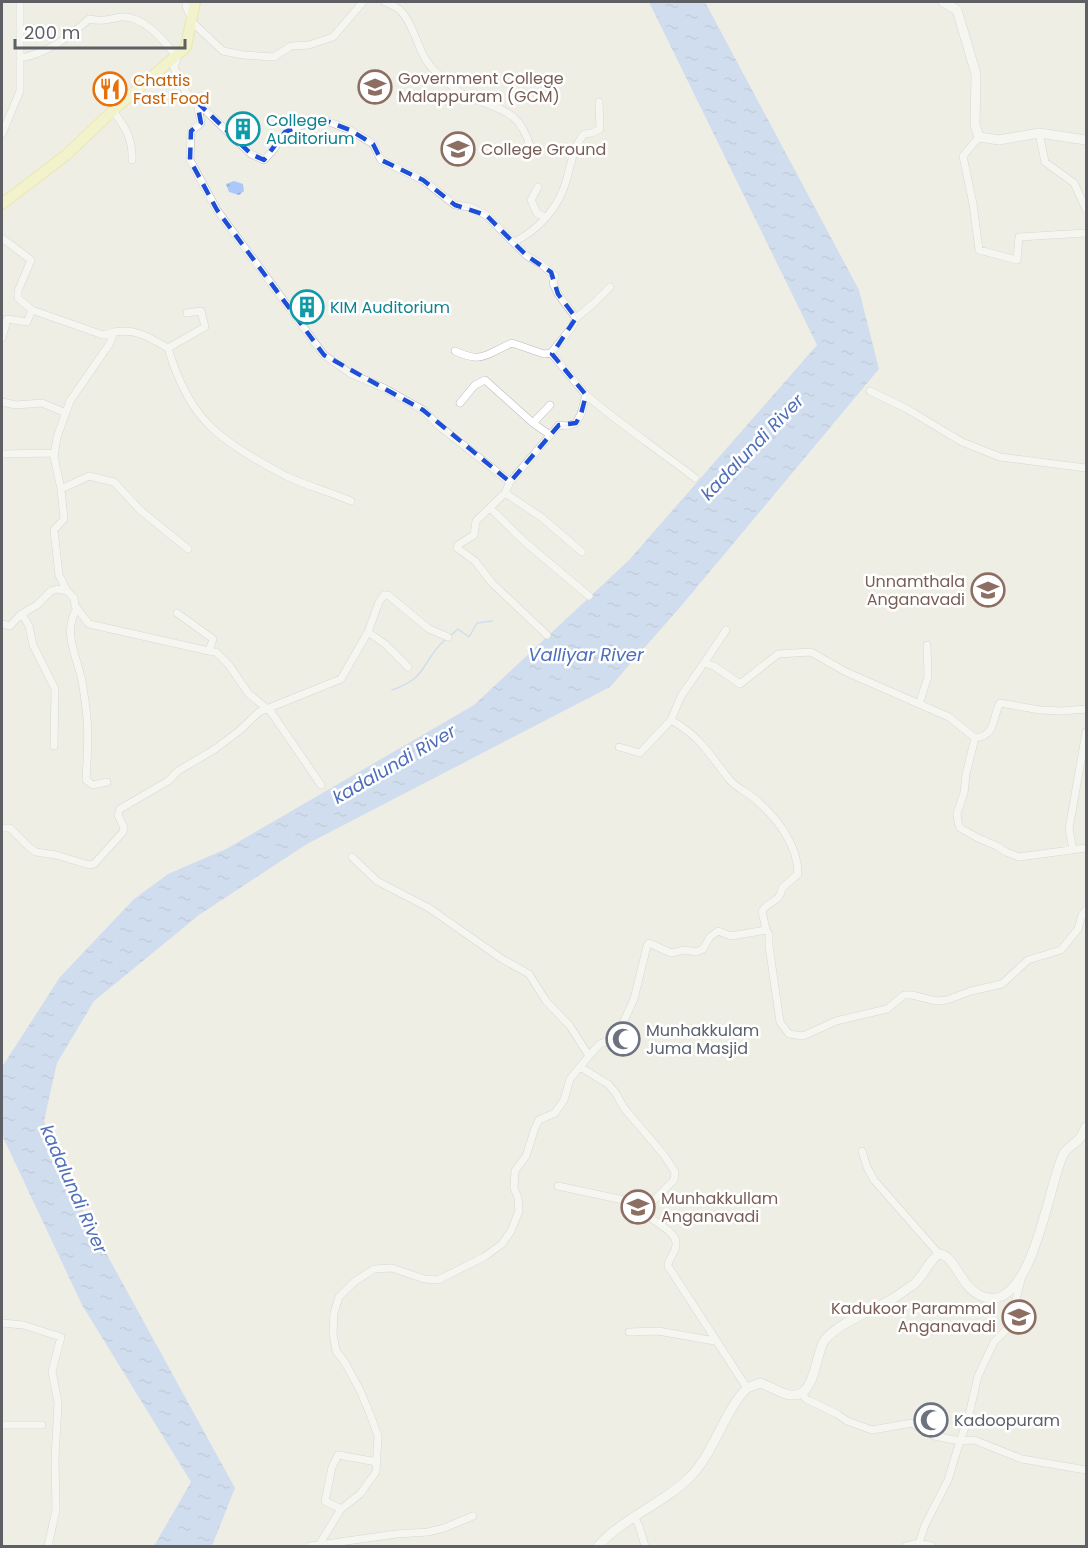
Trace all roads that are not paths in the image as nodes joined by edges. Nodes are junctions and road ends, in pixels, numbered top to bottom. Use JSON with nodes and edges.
{"nodes":[{"id":1,"x":20,"y":2,"type":"edge"},
{"id":2,"x":186,"y":2,"type":"edge"},
{"id":3,"x":195,"y":2,"type":"edge"},
{"id":4,"x":363,"y":2,"type":"edge"},
{"id":5,"x":385,"y":2,"type":"edge"},
{"id":6,"x":943,"y":2,"type":"edge"},
{"id":7,"x":191,"y":20,"type":"junction"},
{"id":8,"x":177,"y":57,"type":"junction"},
{"id":9,"x":21,"y":58,"type":"junction"},
{"id":10,"x":196,"y":102,"type":"junction"},
{"id":11,"x":599,"y":102,"type":"dead end"},
{"id":12,"x":112,"y":111,"type":"junction"},
{"id":13,"x":1039,"y":133,"type":"junction"},
{"id":14,"x":2,"y":134,"type":"edge"},
{"id":15,"x":979,"y":137,"type":"junction"},
{"id":16,"x":1086,"y":140,"type":"edge"},
{"id":17,"x":531,"y":148,"type":"dead end"},
{"id":18,"x":132,"y":160,"type":"dead end"},
{"id":19,"x":538,"y":188,"type":"dead end"},
{"id":20,"x":2,"y":204,"type":"edge"},
{"id":21,"x":1086,"y":209,"type":"edge"},
{"id":22,"x":545,"y":217,"type":"junction"},
{"id":23,"x":1086,"y":234,"type":"edge"},
{"id":24,"x":2,"y":238,"type":"edge"},
{"id":25,"x":514,"y":242,"type":"junction"},
{"id":26,"x":610,"y":287,"type":"dead end"},
{"id":27,"x":32,"y":310,"type":"junction"},
{"id":28,"x":187,"y":313,"type":"dead end"},
{"id":29,"x":576,"y":318,"type":"junction"},
{"id":30,"x":114,"y":332,"type":"junction"},
{"id":31,"x":2,"y":338,"type":"edge"},
{"id":32,"x":168,"y":348,"type":"junction"},
{"id":33,"x":455,"y":351,"type":"dead end"},
{"id":34,"x":551,"y":353,"type":"junction"},
{"id":35,"x":870,"y":392,"type":"dead end"},
{"id":36,"x":586,"y":395,"type":"junction"},
{"id":37,"x":2,"y":402,"type":"edge"},
{"id":38,"x":460,"y":403,"type":"dead end"},
{"id":39,"x":550,"y":405,"type":"dead end"},
{"id":40,"x":66,"y":413,"type":"junction"},
{"id":41,"x":533,"y":423,"type":"junction"},
{"id":42,"x":550,"y":435,"type":"junction"},
{"id":43,"x":2,"y":454,"type":"edge"},
{"id":44,"x":53,"y":455,"type":"junction"},
{"id":45,"x":1086,"y":468,"type":"edge"},
{"id":46,"x":695,"y":478,"type":"dead end"},
{"id":47,"x":510,"y":482,"type":"junction"},
{"id":48,"x":62,"y":489,"type":"junction"},
{"id":49,"x":505,"y":493,"type":"junction"},
{"id":50,"x":351,"y":501,"type":"dead end"},
{"id":51,"x":490,"y":508,"type":"junction"},
{"id":52,"x":188,"y":549,"type":"dead end"},
{"id":53,"x":582,"y":552,"type":"dead end"},
{"id":54,"x":67,"y":591,"type":"junction"},
{"id":55,"x":589,"y":596,"type":"dead end"},
{"id":56,"x":77,"y":609,"type":"junction"},
{"id":57,"x":177,"y":613,"type":"dead end"},
{"id":58,"x":22,"y":614,"type":"junction"},
{"id":59,"x":2,"y":624,"type":"edge"},
{"id":60,"x":726,"y":630,"type":"dead end"},
{"id":61,"x":368,"y":632,"type":"junction"},
{"id":62,"x":547,"y":635,"type":"dead end"},
{"id":63,"x":448,"y":637,"type":"dead end"},
{"id":64,"x":927,"y":645,"type":"dead end"},
{"id":65,"x":209,"y":651,"type":"junction"},
{"id":66,"x":704,"y":663,"type":"junction"},
{"id":67,"x":408,"y":667,"type":"dead end"},
{"id":68,"x":919,"y":704,"type":"junction"},
{"id":69,"x":267,"y":708,"type":"junction"},
{"id":70,"x":1086,"y":709,"type":"edge"},
{"id":71,"x":670,"y":720,"type":"junction"},
{"id":72,"x":1086,"y":732,"type":"edge"},
{"id":73,"x":975,"y":738,"type":"junction"},
{"id":74,"x":54,"y":746,"type":"dead end"},
{"id":75,"x":619,"y":747,"type":"dead end"},
{"id":76,"x":107,"y":782,"type":"dead end"},
{"id":77,"x":321,"y":785,"type":"dead end"},
{"id":78,"x":2,"y":828,"type":"edge"},
{"id":79,"x":1086,"y":848,"type":"edge"},
{"id":80,"x":1073,"y":850,"type":"junction"},
{"id":81,"x":352,"y":857,"type":"dead end"},
{"id":82,"x":1086,"y":910,"type":"edge"},
{"id":83,"x":766,"y":930,"type":"junction"},
{"id":84,"x":589,"y":1056,"type":"junction"},
{"id":85,"x":580,"y":1067,"type":"junction"},
{"id":86,"x":1086,"y":1127,"type":"edge"},
{"id":87,"x":1083,"y":1138,"type":"edge"},
{"id":88,"x":862,"y":1151,"type":"dead end"},
{"id":89,"x":558,"y":1186,"type":"dead end"},
{"id":90,"x":650,"y":1204,"type":"junction"},
{"id":91,"x":939,"y":1254,"type":"junction"},
{"id":92,"x":1021,"y":1280,"type":"junction"},
{"id":93,"x":2,"y":1323,"type":"edge"},
{"id":94,"x":629,"y":1332,"type":"dead end"},
{"id":95,"x":716,"y":1341,"type":"junction"},
{"id":96,"x":747,"y":1388,"type":"junction"},
{"id":97,"x":802,"y":1393,"type":"junction"},
{"id":98,"x":2,"y":1425,"type":"edge"},
{"id":99,"x":42,"y":1425,"type":"dead end"},
{"id":100,"x":960,"y":1441,"type":"junction"},
{"id":101,"x":377,"y":1462,"type":"junction"},
{"id":102,"x":1086,"y":1470,"type":"edge"},
{"id":103,"x":341,"y":1509,"type":"junction"},
{"id":104,"x":473,"y":1516,"type":"dead end"},
{"id":105,"x":634,"y":1516,"type":"junction"},
{"id":106,"x":919,"y":1543,"type":"junction"},
{"id":107,"x":319,"y":1545,"type":"junction"},
{"id":108,"x":48,"y":1546,"type":"edge"},
{"id":109,"x":310,"y":1546,"type":"edge"},
{"id":110,"x":598,"y":1546,"type":"edge"},
{"id":111,"x":645,"y":1546,"type":"edge"},
{"id":112,"x":906,"y":1546,"type":"edge"},
{"id":113,"x":932,"y":1546,"type":"edge"}],
"edges":[{"from":1,"to":9,"type":"street"},
{"from":2,"to":7,"type":"street"},
{"from":3,"to":7,"type":"main road"},
{"from":4,"to":7,"type":"street"},
{"from":5,"to":17,"type":"street"},
{"from":6,"to":15,"type":"main road"},
{"from":7,"to":8,"type":"main road"},
{"from":8,"to":9,"type":"street"},
{"from":8,"to":10,"type":"street"},
{"from":8,"to":12,"type":"main road"},
{"from":9,"to":14,"type":"street"},
{"from":10,"to":25,"type":"street"},
{"from":10,"to":47,"type":"street"},
{"from":11,"to":22,"type":"street"},
{"from":12,"to":18,"type":"street"},
{"from":12,"to":20,"type":"main road"},
{"from":13,"to":15,"type":"main road"},
{"from":13,"to":16,"type":"main road"},
{"from":13,"to":21,"type":"street"},
{"from":15,"to":23,"type":"street"},
{"from":19,"to":22,"type":"street"},
{"from":22,"to":25,"type":"street"},
{"from":24,"to":27,"type":"street"},
{"from":25,"to":29,"type":"street"},
{"from":26,"to":29,"type":"street"},
{"from":27,"to":30,"type":"street"},
{"from":27,"to":31,"type":"street"},
{"from":28,"to":32,"type":"street"},
{"from":29,"to":34,"type":"street"},
{"from":30,"to":32,"type":"street"},
{"from":30,"to":40,"type":"street"},
{"from":32,"to":50,"type":"street"},
{"from":33,"to":34,"type":"street"},
{"from":34,"to":36,"type":"street"},
{"from":35,"to":45,"type":"street"},
{"from":36,"to":42,"type":"street"},
{"from":36,"to":46,"type":"street"},
{"from":37,"to":40,"type":"street"},
{"from":38,"to":41,"type":"street"},
{"from":39,"to":41,"type":"street"},
{"from":40,"to":44,"type":"street"},
{"from":41,"to":42,"type":"street"},
{"from":42,"to":47,"type":"street"},
{"from":43,"to":44,"type":"street"},
{"from":44,"to":48,"type":"street"},
{"from":47,"to":49,"type":"street"},
{"from":48,"to":52,"type":"street"},
{"from":48,"to":54,"type":"street"},
{"from":49,"to":51,"type":"street"},
{"from":49,"to":53,"type":"street"},
{"from":51,"to":55,"type":"street"},
{"from":51,"to":62,"type":"street"},
{"from":54,"to":56,"type":"street"},
{"from":54,"to":58,"type":"street"},
{"from":56,"to":65,"type":"street"},
{"from":56,"to":76,"type":"street"},
{"from":57,"to":65,"type":"street"},
{"from":58,"to":59,"type":"street"},
{"from":58,"to":74,"type":"street"},
{"from":60,"to":66,"type":"street"},
{"from":61,"to":63,"type":"street"},
{"from":61,"to":67,"type":"street"},
{"from":61,"to":69,"type":"street"},
{"from":64,"to":68,"type":"street"},
{"from":65,"to":69,"type":"street"},
{"from":66,"to":68,"type":"street"},
{"from":66,"to":71,"type":"street"},
{"from":68,"to":73,"type":"street"},
{"from":69,"to":77,"type":"street"},
{"from":69,"to":78,"type":"street"},
{"from":70,"to":73,"type":"street"},
{"from":71,"to":75,"type":"street"},
{"from":71,"to":83,"type":"street"},
{"from":72,"to":80,"type":"street"},
{"from":73,"to":80,"type":"street"},
{"from":79,"to":80,"type":"street"},
{"from":81,"to":84,"type":"street"},
{"from":82,"to":83,"type":"street"},
{"from":83,"to":84,"type":"street"},
{"from":84,"to":85,"type":"street"},
{"from":85,"to":90,"type":"street"},
{"from":85,"to":101,"type":"street"},
{"from":86,"to":87,"type":"main road"},
{"from":87,"to":92,"type":"main road"},
{"from":88,"to":91,"type":"street"},
{"from":89,"to":90,"type":"street"},
{"from":90,"to":95,"type":"street"},
{"from":91,"to":92,"type":"main road"},
{"from":91,"to":97,"type":"main road"},
{"from":92,"to":100,"type":"street"},
{"from":93,"to":108,"type":"street"},
{"from":94,"to":95,"type":"street"},
{"from":95,"to":96,"type":"street"},
{"from":96,"to":97,"type":"main road"},
{"from":96,"to":105,"type":"main road"},
{"from":97,"to":100,"type":"street"},
{"from":98,"to":99,"type":"street"},
{"from":100,"to":102,"type":"street"},
{"from":100,"to":106,"type":"street"},
{"from":101,"to":103,"type":"street"},
{"from":101,"to":103,"type":"street"},
{"from":103,"to":107,"type":"street"},
{"from":104,"to":107,"type":"street"},
{"from":105,"to":110,"type":"main road"},
{"from":105,"to":111,"type":"street"},
{"from":106,"to":112,"type":"street"},
{"from":106,"to":113,"type":"street"},
{"from":107,"to":109,"type":"street"}]}
